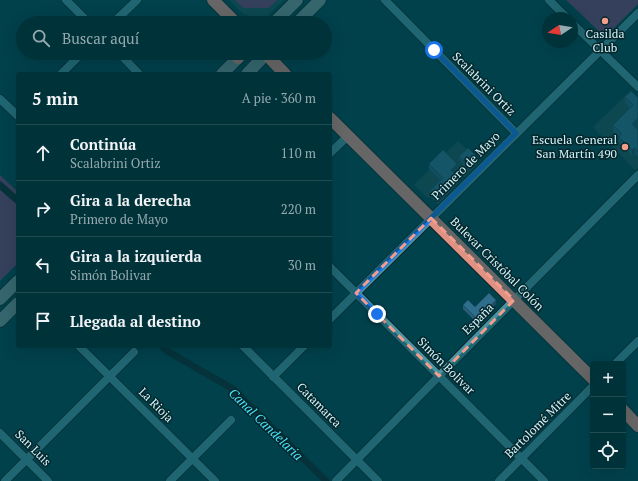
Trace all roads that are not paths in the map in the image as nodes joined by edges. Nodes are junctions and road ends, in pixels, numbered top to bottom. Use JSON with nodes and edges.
{"nodes":[{"id":1,"x":66,"y":0,"type":"edge"},
{"id":2,"x":137,"y":0,"type":"edge"},
{"id":3,"x":212,"y":0,"type":"edge"},
{"id":4,"x":297,"y":0,"type":"edge"},
{"id":5,"x":320,"y":0,"type":"edge"},
{"id":6,"x":385,"y":0,"type":"edge"},
{"id":7,"x":549,"y":0,"type":"edge"},
{"id":8,"x":561,"y":12,"type":"edge"},
{"id":9,"x":638,"y":14,"type":"edge"},
{"id":10,"x":82,"y":16,"type":"edge"},
{"id":11,"x":120,"y":16,"type":"edge"},
{"id":12,"x":229,"y":16,"type":"edge"},
{"id":13,"x":281,"y":16,"type":"edge"},
{"id":14,"x":304,"y":16,"type":"edge"},
{"id":15,"x":578,"y":29,"type":"edge"},
{"id":16,"x":600,"y":50,"type":"junction"},
{"id":17,"x":75,"y":60,"type":"edge"},
{"id":18,"x":126,"y":60,"type":"edge"},
{"id":19,"x":235,"y":60,"type":"edge"},
{"id":20,"x":259,"y":60,"type":"edge"},
{"id":21,"x":272,"y":60,"type":"edge"},
{"id":22,"x":63,"y":72,"type":"edge"},
{"id":23,"x":137,"y":72,"type":"edge"},
{"id":24,"x":224,"y":72,"type":"edge"},
{"id":25,"x":248,"y":72,"type":"edge"},
{"id":26,"x":283,"y":72,"type":"edge"},
{"id":27,"x":638,"y":87,"type":"edge"},
{"id":28,"x":0,"y":99,"type":"edge"},
{"id":29,"x":16,"y":114,"type":"edge"},
{"id":30,"x":332,"y":120,"type":"edge"},
{"id":31,"x":516,"y":133,"type":"junction"},
{"id":32,"x":348,"y":136,"type":"junction"},
{"id":33,"x":332,"y":151,"type":"edge"},
{"id":34,"x":638,"y":175,"type":"edge"},
{"id":35,"x":431,"y":218,"type":"junction"},
{"id":36,"x":332,"y":269,"type":"edge"},
{"id":37,"x":16,"y":285,"type":"edge"},
{"id":38,"x":356,"y":293,"type":"junction"},
{"id":39,"x":0,"y":299,"type":"edge"},
{"id":40,"x":514,"y":300,"type":"junction"},
{"id":41,"x":16,"y":305,"type":"edge"},
{"id":42,"x":332,"y":317,"type":"edge"},
{"id":43,"x":0,"y":321,"type":"edge"},
{"id":44,"x":638,"y":341,"type":"edge"},
{"id":45,"x":81,"y":348,"type":"edge"},
{"id":46,"x":245,"y":348,"type":"edge"},
{"id":47,"x":302,"y":348,"type":"edge"},
{"id":48,"x":134,"y":352,"type":"dead end"},
{"id":49,"x":618,"y":361,"type":"edge"},
{"id":50,"x":109,"y":376,"type":"junction"},
{"id":51,"x":439,"y":376,"type":"junction"},
{"id":52,"x":590,"y":376,"type":"edge"},
{"id":53,"x":273,"y":377,"type":"junction"},
{"id":54,"x":590,"y":389,"type":"edge"},
{"id":55,"x":626,"y":413,"type":"edge"},
{"id":56,"x":231,"y":420,"type":"dead end"},
{"id":57,"x":638,"y":426,"type":"edge"},
{"id":58,"x":0,"y":433,"type":"edge"},
{"id":59,"x":521,"y":458,"type":"junction"},
{"id":60,"x":193,"y":459,"type":"junction"},
{"id":61,"x":27,"y":460,"type":"junction"},
{"id":62,"x":356,"y":460,"type":"junction"},
{"id":63,"x":338,"y":479,"type":"edge"},
{"id":64,"x":5,"y":481,"type":"edge"},
{"id":65,"x":48,"y":481,"type":"edge"},
{"id":66,"x":170,"y":481,"type":"edge"},
{"id":67,"x":215,"y":481,"type":"edge"},
{"id":68,"x":378,"y":481,"type":"edge"},
{"id":69,"x":500,"y":481,"type":"edge"},
{"id":70,"x":544,"y":481,"type":"edge"}],
"edges":[{"from":1,"to":10,"type":"street"},
{"from":2,"to":11,"type":"street"},
{"from":3,"to":12,"type":"highway"},
{"from":4,"to":13,"type":"main road"},
{"from":5,"to":14,"type":"main road"},
{"from":6,"to":31,"type":"street","name":"Scalabrini Ortiz"},
{"from":7,"to":8,"type":"street"},
{"from":9,"to":16,"type":"street","name":"Primero de Mayo"},
{"from":15,"to":16,"type":"street"},
{"from":16,"to":27,"type":"street"},
{"from":16,"to":31,"type":"street","name":"Primero de Mayo"},
{"from":17,"to":22,"type":"street"},
{"from":18,"to":23,"type":"street"},
{"from":19,"to":24,"type":"main road"},
{"from":20,"to":25,"type":"main road"},
{"from":21,"to":26,"type":"highway"},
{"from":28,"to":29,"type":"street"},
{"from":30,"to":32,"type":"highway","name":"Bulevar Cristóbal Colón"},
{"from":31,"to":35,"type":"street","name":"Primero de Mayo"},
{"from":32,"to":33,"type":"street"},
{"from":32,"to":35,"type":"highway","name":"Bulevar Cristóbal Colón"},
{"from":34,"to":40,"type":"street","name":"España"},
{"from":35,"to":38,"type":"street","name":"Primero de Mayo"},
{"from":35,"to":40,"type":"highway","name":"Bulevar Cristóbal Colón"},
{"from":36,"to":38,"type":"street","name":"Simón Bolivar"},
{"from":37,"to":39,"type":"main road"},
{"from":38,"to":42,"type":"street","name":"Primero de Mayo"},
{"from":38,"to":51,"type":"street","name":"Simón Bolivar"},
{"from":40,"to":51,"type":"street","name":"España"},
{"from":40,"to":52,"type":"highway","name":"Bulevar Cristóbal Colón"},
{"from":41,"to":43,"type":"main road"},
{"from":44,"to":49,"type":"street"},
{"from":45,"to":50,"type":"street","name":"La Rioja"},
{"from":46,"to":53,"type":"street","name":"Catamarca"},
{"from":47,"to":53,"type":"street"},
{"from":48,"to":50,"type":"street"},
{"from":50,"to":60,"type":"street","name":"La Rioja"},
{"from":50,"to":61,"type":"street"},
{"from":51,"to":59,"type":"street","name":"Simón Bolivar"},
{"from":51,"to":62,"type":"street","name":"España"},
{"from":53,"to":62,"type":"street","name":"Catamarca"},
{"from":54,"to":59,"type":"street","name":"Bartolomé Mitre"},
{"from":55,"to":57,"type":"highway"},
{"from":56,"to":60,"type":"street"},
{"from":58,"to":61,"type":"street","name":"San Luis"},
{"from":59,"to":69,"type":"street","name":"Bartolomé Mitre"},
{"from":59,"to":70,"type":"street","name":"Simón Bolivar"},
{"from":60,"to":66,"type":"street"},
{"from":60,"to":67,"type":"street","name":"La Rioja"},
{"from":61,"to":64,"type":"street"},
{"from":61,"to":65,"type":"street","name":"San Luis"},
{"from":62,"to":63,"type":"street","name":"España"},
{"from":62,"to":68,"type":"street","name":"Catamarca"}]}
